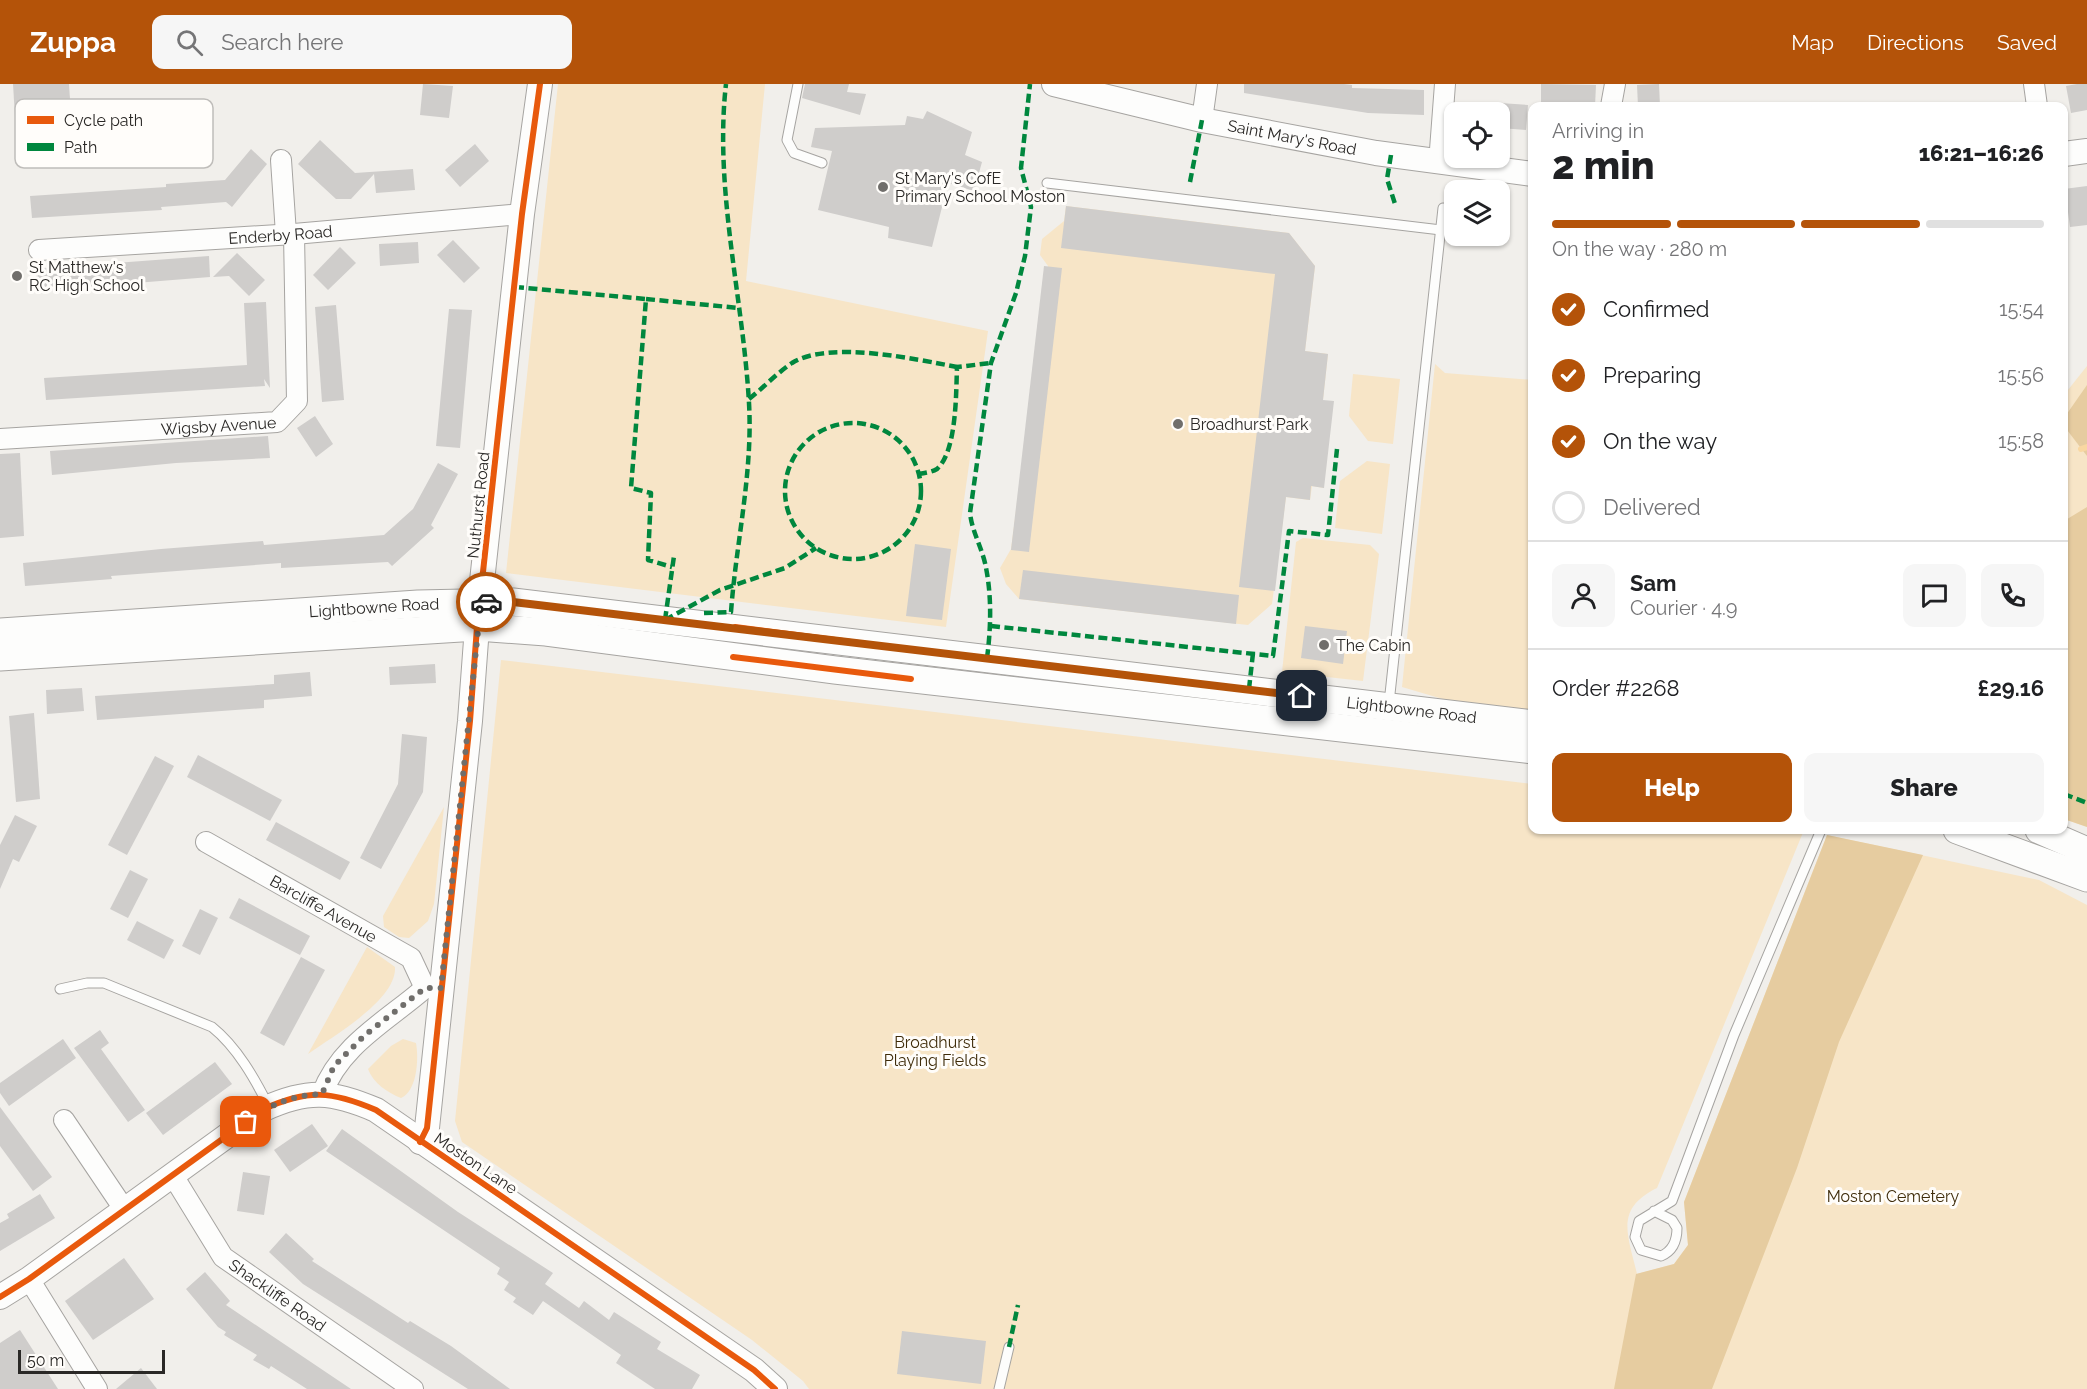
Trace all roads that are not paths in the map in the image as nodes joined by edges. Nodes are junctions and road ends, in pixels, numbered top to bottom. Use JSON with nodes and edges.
{"nodes":[{"id":1,"x":540,"y":84,"type":"edge"},
{"id":2,"x":798,"y":84,"type":"edge"},
{"id":3,"x":1054,"y":84,"type":"edge"},
{"id":4,"x":1207,"y":84,"type":"edge"},
{"id":5,"x":1445,"y":84,"type":"edge"},
{"id":6,"x":1615,"y":84,"type":"edge"},
{"id":7,"x":2034,"y":84,"type":"edge"},
{"id":8,"x":1612,"y":102,"type":"edge"},
{"id":9,"x":2036,"y":102,"type":"edge"},
{"id":10,"x":1202,"y":120,"type":"junction"},
{"id":11,"x":2087,"y":151,"type":"edge"},
{"id":12,"x":2068,"y":153,"type":"edge"},
{"id":13,"x":281,"y":160,"type":"dead end"},
{"id":14,"x":822,"y":163,"type":"dead end"},
{"id":15,"x":1439,"y":163,"type":"junction"},
{"id":16,"x":1528,"y":173,"type":"edge"},
{"id":17,"x":1047,"y":183,"type":"dead end"},
{"id":18,"x":1443,"y":208,"type":"dead end"},
{"id":19,"x":522,"y":214,"type":"junction"},
{"id":20,"x":1441,"y":230,"type":"junction"},
{"id":21,"x":290,"y":234,"type":"junction"},
{"id":22,"x":39,"y":250,"type":"dead end"},
{"id":23,"x":0,"y":439,"type":"edge"},
{"id":24,"x":479,"y":615,"type":"junction"},
{"id":25,"x":0,"y":632,"type":"edge"},
{"id":26,"x":0,"y":657,"type":"edge"},
{"id":27,"x":1387,"y":720,"type":"junction"},
{"id":28,"x":1528,"y":724,"type":"edge"},
{"id":29,"x":1528,"y":749,"type":"edge"},
{"id":30,"x":1819,"y":834,"type":"edge"},
{"id":31,"x":1976,"y":834,"type":"edge"},
{"id":32,"x":2048,"y":834,"type":"edge"},
{"id":33,"x":206,"y":842,"type":"dead end"},
{"id":34,"x":2087,"y":851,"type":"edge"},
{"id":35,"x":2087,"y":878,"type":"edge"},
{"id":36,"x":433,"y":988,"type":"junction"},
{"id":37,"x":60,"y":989,"type":"dead end"},
{"id":38,"x":322,"y":1094,"type":"junction"},
{"id":39,"x":269,"y":1107,"type":"junction"},
{"id":40,"x":64,"y":1120,"type":"dead end"},
{"id":41,"x":420,"y":1142,"type":"junction"},
{"id":42,"x":172,"y":1173,"type":"junction"},
{"id":43,"x":1672,"y":1201,"type":"junction"},
{"id":44,"x":124,"y":1209,"type":"junction"},
{"id":45,"x":1654,"y":1210,"type":"junction"},
{"id":46,"x":1672,"y":1220,"type":"junction"},
{"id":47,"x":29,"y":1279,"type":"junction"},
{"id":48,"x":0,"y":1297,"type":"edge"},
{"id":49,"x":1009,"y":1347,"type":"dead end"},
{"id":50,"x":97,"y":1389,"type":"edge"},
{"id":51,"x":413,"y":1389,"type":"edge"},
{"id":52,"x":775,"y":1389,"type":"edge"},
{"id":53,"x":999,"y":1389,"type":"edge"}],
"edges":[{"from":1,"to":19,"type":"street","name":"Nuthurst Road"},
{"from":2,"to":14,"type":"lane"},
{"from":3,"to":10,"type":"street","name":"Saint Mary's Road"},
{"from":4,"to":10,"type":"street"},
{"from":5,"to":15,"type":"street"},
{"from":6,"to":8,"type":"street"},
{"from":7,"to":9,"type":"street"},
{"from":10,"to":15,"type":"street","name":"Saint Mary's Road"},
{"from":11,"to":12,"type":"street"},
{"from":13,"to":21,"type":"street","name":"Wigsby Avenue"},
{"from":15,"to":16,"type":"street","name":"Saint Mary's Road"},
{"from":17,"to":20,"type":"lane"},
{"from":18,"to":20,"type":"lane"},
{"from":19,"to":21,"type":"street","name":"Enderby Road"},
{"from":19,"to":24,"type":"street","name":"Nuthurst Road"},
{"from":20,"to":27,"type":"lane"},
{"from":21,"to":22,"type":"street","name":"Enderby Road"},
{"from":21,"to":23,"type":"street","name":"Wigsby Avenue"},
{"from":24,"to":25,"type":"main road","name":"Lightbowne Road"},
{"from":24,"to":26,"type":"main road","name":"Lightbowne Road"},
{"from":24,"to":27,"type":"main road","name":"Lightbowne Road"},
{"from":24,"to":36,"type":"street","name":"Nuthurst Road"},
{"from":27,"to":28,"type":"main road","name":"Lightbowne Road"},
{"from":27,"to":29,"type":"main road","name":"Lightbowne Road"},
{"from":30,"to":43,"type":"lane"},
{"from":31,"to":35,"type":"main road"},
{"from":32,"to":34,"type":"main road"},
{"from":33,"to":36,"type":"street","name":"Barcliffe Avenue"},
{"from":36,"to":38,"type":"street"},
{"from":36,"to":41,"type":"street","name":"Nuthurst Road"},
{"from":37,"to":39,"type":"lane"},
{"from":38,"to":39,"type":"street","name":"Moston Lane"},
{"from":38,"to":41,"type":"street","name":"Moston Lane"},
{"from":39,"to":42,"type":"street","name":"Moston Lane"},
{"from":40,"to":44,"type":"street"},
{"from":41,"to":52,"type":"street","name":"Moston Lane"},
{"from":42,"to":44,"type":"street","name":"Moston Lane"},
{"from":42,"to":51,"type":"street","name":"Shackliffe Road"},
{"from":43,"to":45,"type":"lane"},
{"from":43,"to":46,"type":"lane"},
{"from":44,"to":47,"type":"street","name":"Moston Lane"},
{"from":45,"to":46,"type":"lane"},
{"from":45,"to":46,"type":"lane"},
{"from":47,"to":48,"type":"street","name":"Moston Lane"},
{"from":47,"to":50,"type":"street"},
{"from":49,"to":53,"type":"lane"}]}
